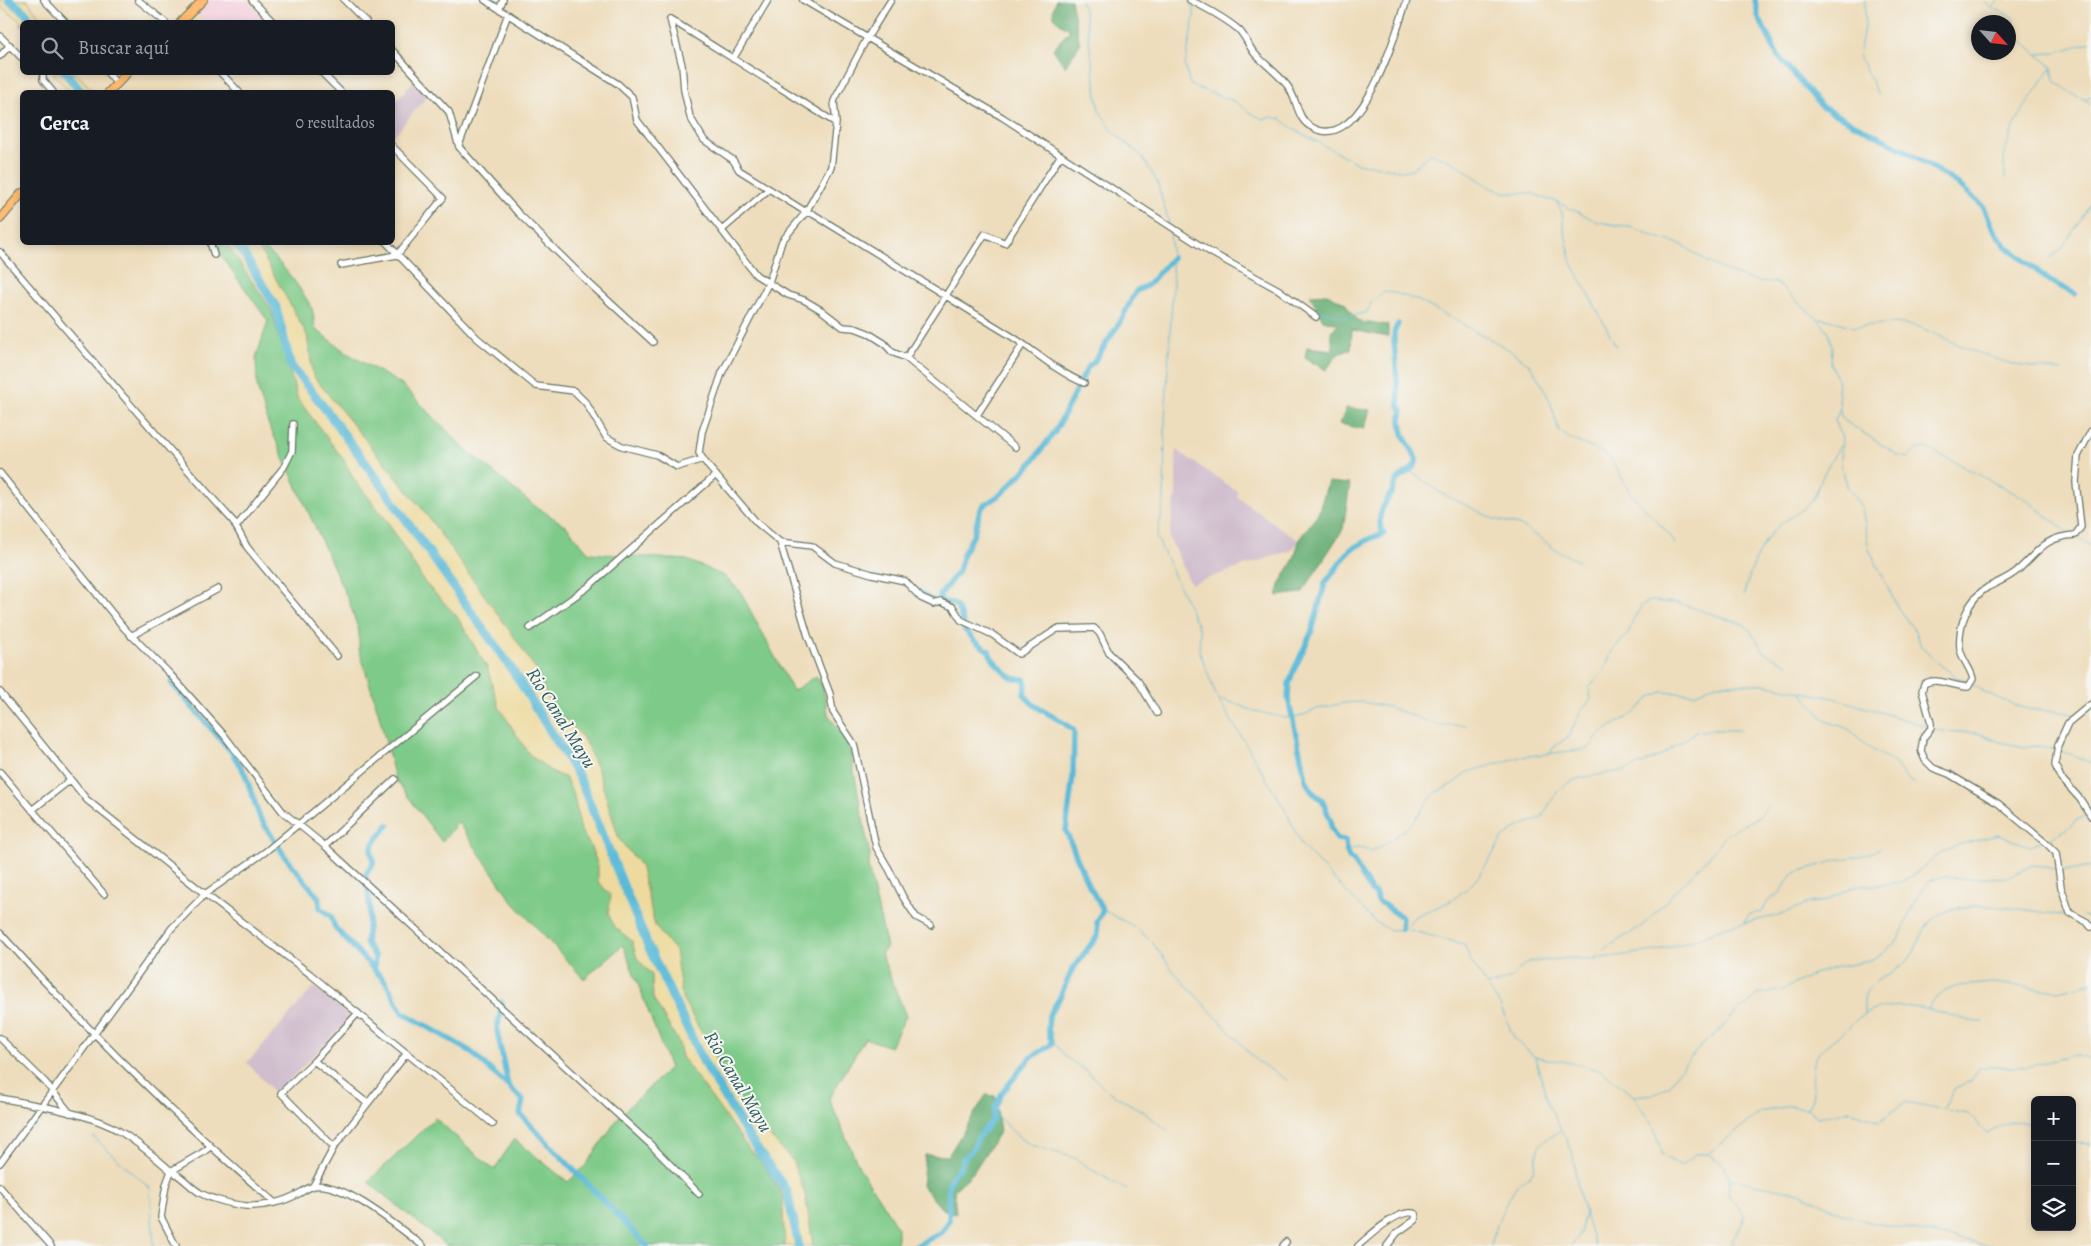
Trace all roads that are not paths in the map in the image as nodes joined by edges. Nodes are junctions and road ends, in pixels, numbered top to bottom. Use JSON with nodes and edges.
{"nodes":[{"id":1,"x":44,"y":0,"type":"edge"},
{"id":2,"x":138,"y":0,"type":"edge"},
{"id":3,"x":196,"y":0,"type":"edge"},
{"id":4,"x":203,"y":0,"type":"edge"},
{"id":5,"x":252,"y":0,"type":"edge"},
{"id":6,"x":344,"y":0,"type":"edge"},
{"id":7,"x":485,"y":0,"type":"edge"},
{"id":8,"x":503,"y":0,"type":"edge"},
{"id":9,"x":768,"y":0,"type":"edge"},
{"id":10,"x":803,"y":0,"type":"edge"},
{"id":11,"x":891,"y":0,"type":"edge"},
{"id":12,"x":1190,"y":0,"type":"edge"},
{"id":13,"x":1407,"y":0,"type":"edge"},
{"id":14,"x":500,"y":9,"type":"junction"},
{"id":15,"x":508,"y":14,"type":"junction"},
{"id":16,"x":63,"y":20,"type":"edge"},
{"id":17,"x":162,"y":20,"type":"edge"},
{"id":18,"x":181,"y":20,"type":"edge"},
{"id":19,"x":182,"y":20,"type":"edge"},
{"id":20,"x":271,"y":20,"type":"edge"},
{"id":21,"x":364,"y":20,"type":"edge"},
{"id":22,"x":0,"y":36,"type":"edge"},
{"id":23,"x":867,"y":38,"type":"junction"},
{"id":24,"x":10,"y":45,"type":"junction"},
{"id":25,"x":395,"y":53,"type":"edge"},
{"id":26,"x":0,"y":56,"type":"edge"},
{"id":27,"x":20,"y":56,"type":"edge"},
{"id":28,"x":733,"y":59,"type":"junction"},
{"id":29,"x":43,"y":75,"type":"edge"},
{"id":30,"x":110,"y":75,"type":"edge"},
{"id":31,"x":125,"y":75,"type":"edge"},
{"id":32,"x":223,"y":75,"type":"edge"},
{"id":33,"x":325,"y":75,"type":"edge"},
{"id":34,"x":117,"y":84,"type":"junction"},
{"id":35,"x":51,"y":90,"type":"edge"},
{"id":36,"x":111,"y":90,"type":"edge"},
{"id":37,"x":237,"y":90,"type":"edge"},
{"id":38,"x":339,"y":90,"type":"edge"},
{"id":39,"x":836,"y":123,"type":"junction"},
{"id":40,"x":459,"y":146,"type":"junction"},
{"id":41,"x":395,"y":149,"type":"edge"},
{"id":42,"x":1061,"y":155,"type":"junction"},
{"id":43,"x":768,"y":190,"type":"junction"},
{"id":44,"x":20,"y":195,"type":"edge"},
{"id":45,"x":806,"y":212,"type":"junction"},
{"id":46,"x":0,"y":219,"type":"edge"},
{"id":47,"x":722,"y":230,"type":"junction"},
{"id":48,"x":211,"y":245,"type":"edge"},
{"id":49,"x":389,"y":245,"type":"edge"},
{"id":50,"x":0,"y":252,"type":"edge"},
{"id":51,"x":214,"y":255,"type":"dead end"},
{"id":52,"x":397,"y":255,"type":"junction"},
{"id":53,"x":341,"y":265,"type":"dead end"},
{"id":54,"x":770,"y":282,"type":"junction"},
{"id":55,"x":946,"y":296,"type":"junction"},
{"id":56,"x":1316,"y":317,"type":"dead end"},
{"id":57,"x":653,"y":342,"type":"dead end"},
{"id":58,"x":1023,"y":344,"type":"junction"},
{"id":59,"x":906,"y":358,"type":"junction"},
{"id":60,"x":1084,"y":383,"type":"dead end"},
{"id":61,"x":977,"y":416,"type":"junction"},
{"id":62,"x":293,"y":424,"type":"dead end"},
{"id":63,"x":2091,"y":431,"type":"edge"},
{"id":64,"x":1015,"y":447,"type":"dead end"},
{"id":65,"x":703,"y":459,"type":"junction"},
{"id":66,"x":0,"y":473,"type":"edge"},
{"id":67,"x":716,"y":475,"type":"junction"},
{"id":68,"x":236,"y":527,"type":"junction"},
{"id":69,"x":780,"y":542,"type":"junction"},
{"id":70,"x":218,"y":589,"type":"dead end"},
{"id":71,"x":530,"y":628,"type":"dead end"},
{"id":72,"x":132,"y":636,"type":"junction"},
{"id":73,"x":337,"y":656,"type":"dead end"},
{"id":74,"x":477,"y":676,"type":"dead end"},
{"id":75,"x":0,"y":692,"type":"edge"},
{"id":76,"x":2091,"y":704,"type":"edge"},
{"id":77,"x":1157,"y":713,"type":"dead end"},
{"id":78,"x":0,"y":772,"type":"edge"},
{"id":79,"x":395,"y":779,"type":"dead end"},
{"id":80,"x":70,"y":780,"type":"junction"},
{"id":81,"x":32,"y":810,"type":"junction"},
{"id":82,"x":2091,"y":816,"type":"edge"},
{"id":83,"x":298,"y":824,"type":"junction"},
{"id":84,"x":325,"y":846,"type":"junction"},
{"id":85,"x":104,"y":894,"type":"dead end"},
{"id":86,"x":205,"y":894,"type":"junction"},
{"id":87,"x":931,"y":925,"type":"dead end"},
{"id":88,"x":2091,"y":927,"type":"edge"},
{"id":89,"x":0,"y":933,"type":"edge"},
{"id":90,"x":358,"y":1014,"type":"junction"},
{"id":91,"x":95,"y":1034,"type":"junction"},
{"id":92,"x":0,"y":1038,"type":"edge"},
{"id":93,"x":407,"y":1053,"type":"junction"},
{"id":94,"x":314,"y":1061,"type":"junction"},
{"id":95,"x":53,"y":1091,"type":"junction"},
{"id":96,"x":0,"y":1098,"type":"edge"},
{"id":97,"x":367,"y":1103,"type":"junction"},
{"id":98,"x":41,"y":1108,"type":"junction"},
{"id":99,"x":70,"y":1113,"type":"junction"},
{"id":100,"x":493,"y":1124,"type":"dead end"},
{"id":101,"x":210,"y":1147,"type":"junction"},
{"id":102,"x":334,"y":1147,"type":"junction"},
{"id":103,"x":0,"y":1163,"type":"edge"},
{"id":104,"x":171,"y":1172,"type":"junction"},
{"id":105,"x":313,"y":1186,"type":"junction"},
{"id":106,"x":0,"y":1187,"type":"edge"},
{"id":107,"x":698,"y":1194,"type":"dead end"},
{"id":108,"x":274,"y":1202,"type":"junction"},
{"id":109,"x":51,"y":1246,"type":"edge"},
{"id":110,"x":176,"y":1246,"type":"edge"},
{"id":111,"x":423,"y":1246,"type":"edge"},
{"id":112,"x":1358,"y":1246,"type":"edge"},
{"id":113,"x":1387,"y":1246,"type":"edge"}],
"edges":[{"from":1,"to":16,"type":"street"},
{"from":2,"to":17,"type":"street"},
{"from":3,"to":18,"type":"main road"},
{"from":4,"to":19,"type":"main road"},
{"from":5,"to":20,"type":"street"},
{"from":6,"to":21,"type":"street"},
{"from":7,"to":14,"type":"street"},
{"from":8,"to":14,"type":"street"},
{"from":9,"to":28,"type":"street"},
{"from":10,"to":23,"type":"street"},
{"from":11,"to":23,"type":"street"},
{"from":12,"to":13,"type":"street"},
{"from":14,"to":15,"type":"street"},
{"from":15,"to":40,"type":"street"},
{"from":15,"to":47,"type":"street"},
{"from":22,"to":24,"type":"street"},
{"from":23,"to":39,"type":"street"},
{"from":23,"to":42,"type":"street"},
{"from":24,"to":26,"type":"street"},
{"from":24,"to":27,"type":"street"},
{"from":25,"to":40,"type":"street"},
{"from":28,"to":39,"type":"street"},
{"from":28,"to":43,"type":"street"},
{"from":29,"to":35,"type":"street"},
{"from":30,"to":34,"type":"street"},
{"from":31,"to":34,"type":"main road"},
{"from":32,"to":37,"type":"street"},
{"from":33,"to":38,"type":"street"},
{"from":34,"to":36,"type":"main road"},
{"from":39,"to":45,"type":"street"},
{"from":40,"to":57,"type":"street"},
{"from":41,"to":52,"type":"street"},
{"from":42,"to":55,"type":"street"},
{"from":42,"to":56,"type":"street"},
{"from":43,"to":45,"type":"street"},
{"from":43,"to":47,"type":"street"},
{"from":44,"to":46,"type":"main road"},
{"from":45,"to":54,"type":"street"},
{"from":45,"to":55,"type":"street"},
{"from":47,"to":54,"type":"street"},
{"from":48,"to":51,"type":"street"},
{"from":49,"to":52,"type":"street"},
{"from":50,"to":68,"type":"street"},
{"from":52,"to":53,"type":"street"},
{"from":52,"to":65,"type":"street"},
{"from":54,"to":59,"type":"street"},
{"from":54,"to":65,"type":"street"},
{"from":55,"to":58,"type":"street"},
{"from":55,"to":59,"type":"street"},
{"from":58,"to":60,"type":"street"},
{"from":58,"to":61,"type":"street"},
{"from":59,"to":61,"type":"street"},
{"from":61,"to":64,"type":"street"},
{"from":62,"to":68,"type":"street"},
{"from":63,"to":88,"type":"street"},
{"from":65,"to":67,"type":"street"},
{"from":66,"to":72,"type":"street"},
{"from":67,"to":69,"type":"street"},
{"from":67,"to":71,"type":"street"},
{"from":68,"to":73,"type":"street"},
{"from":69,"to":77,"type":"street"},
{"from":69,"to":87,"type":"street"},
{"from":70,"to":72,"type":"street"},
{"from":72,"to":83,"type":"street"},
{"from":74,"to":83,"type":"street"},
{"from":75,"to":80,"type":"street"},
{"from":76,"to":82,"type":"street"},
{"from":78,"to":81,"type":"street"},
{"from":79,"to":84,"type":"street"},
{"from":80,"to":81,"type":"street"},
{"from":80,"to":86,"type":"street"},
{"from":81,"to":85,"type":"street"},
{"from":83,"to":84,"type":"street"},
{"from":83,"to":86,"type":"street"},
{"from":84,"to":107,"type":"street"},
{"from":86,"to":90,"type":"street"},
{"from":86,"to":91,"type":"street"},
{"from":89,"to":91,"type":"street"},
{"from":90,"to":93,"type":"street"},
{"from":90,"to":94,"type":"street"},
{"from":91,"to":95,"type":"street"},
{"from":91,"to":101,"type":"street"},
{"from":92,"to":95,"type":"street"},
{"from":93,"to":97,"type":"street"},
{"from":93,"to":100,"type":"street"},
{"from":94,"to":97,"type":"street"},
{"from":94,"to":102,"type":"street"},
{"from":95,"to":98,"type":"street"},
{"from":95,"to":99,"type":"street"},
{"from":96,"to":98,"type":"street"},
{"from":97,"to":102,"type":"street"},
{"from":98,"to":99,"type":"street"},
{"from":98,"to":103,"type":"street"},
{"from":99,"to":104,"type":"street"},
{"from":101,"to":104,"type":"street"},
{"from":101,"to":108,"type":"street"},
{"from":102,"to":105,"type":"street"},
{"from":104,"to":108,"type":"street"},
{"from":104,"to":110,"type":"street"},
{"from":105,"to":108,"type":"street"},
{"from":105,"to":111,"type":"street"},
{"from":106,"to":109,"type":"street"},
{"from":112,"to":113,"type":"street"}]}
